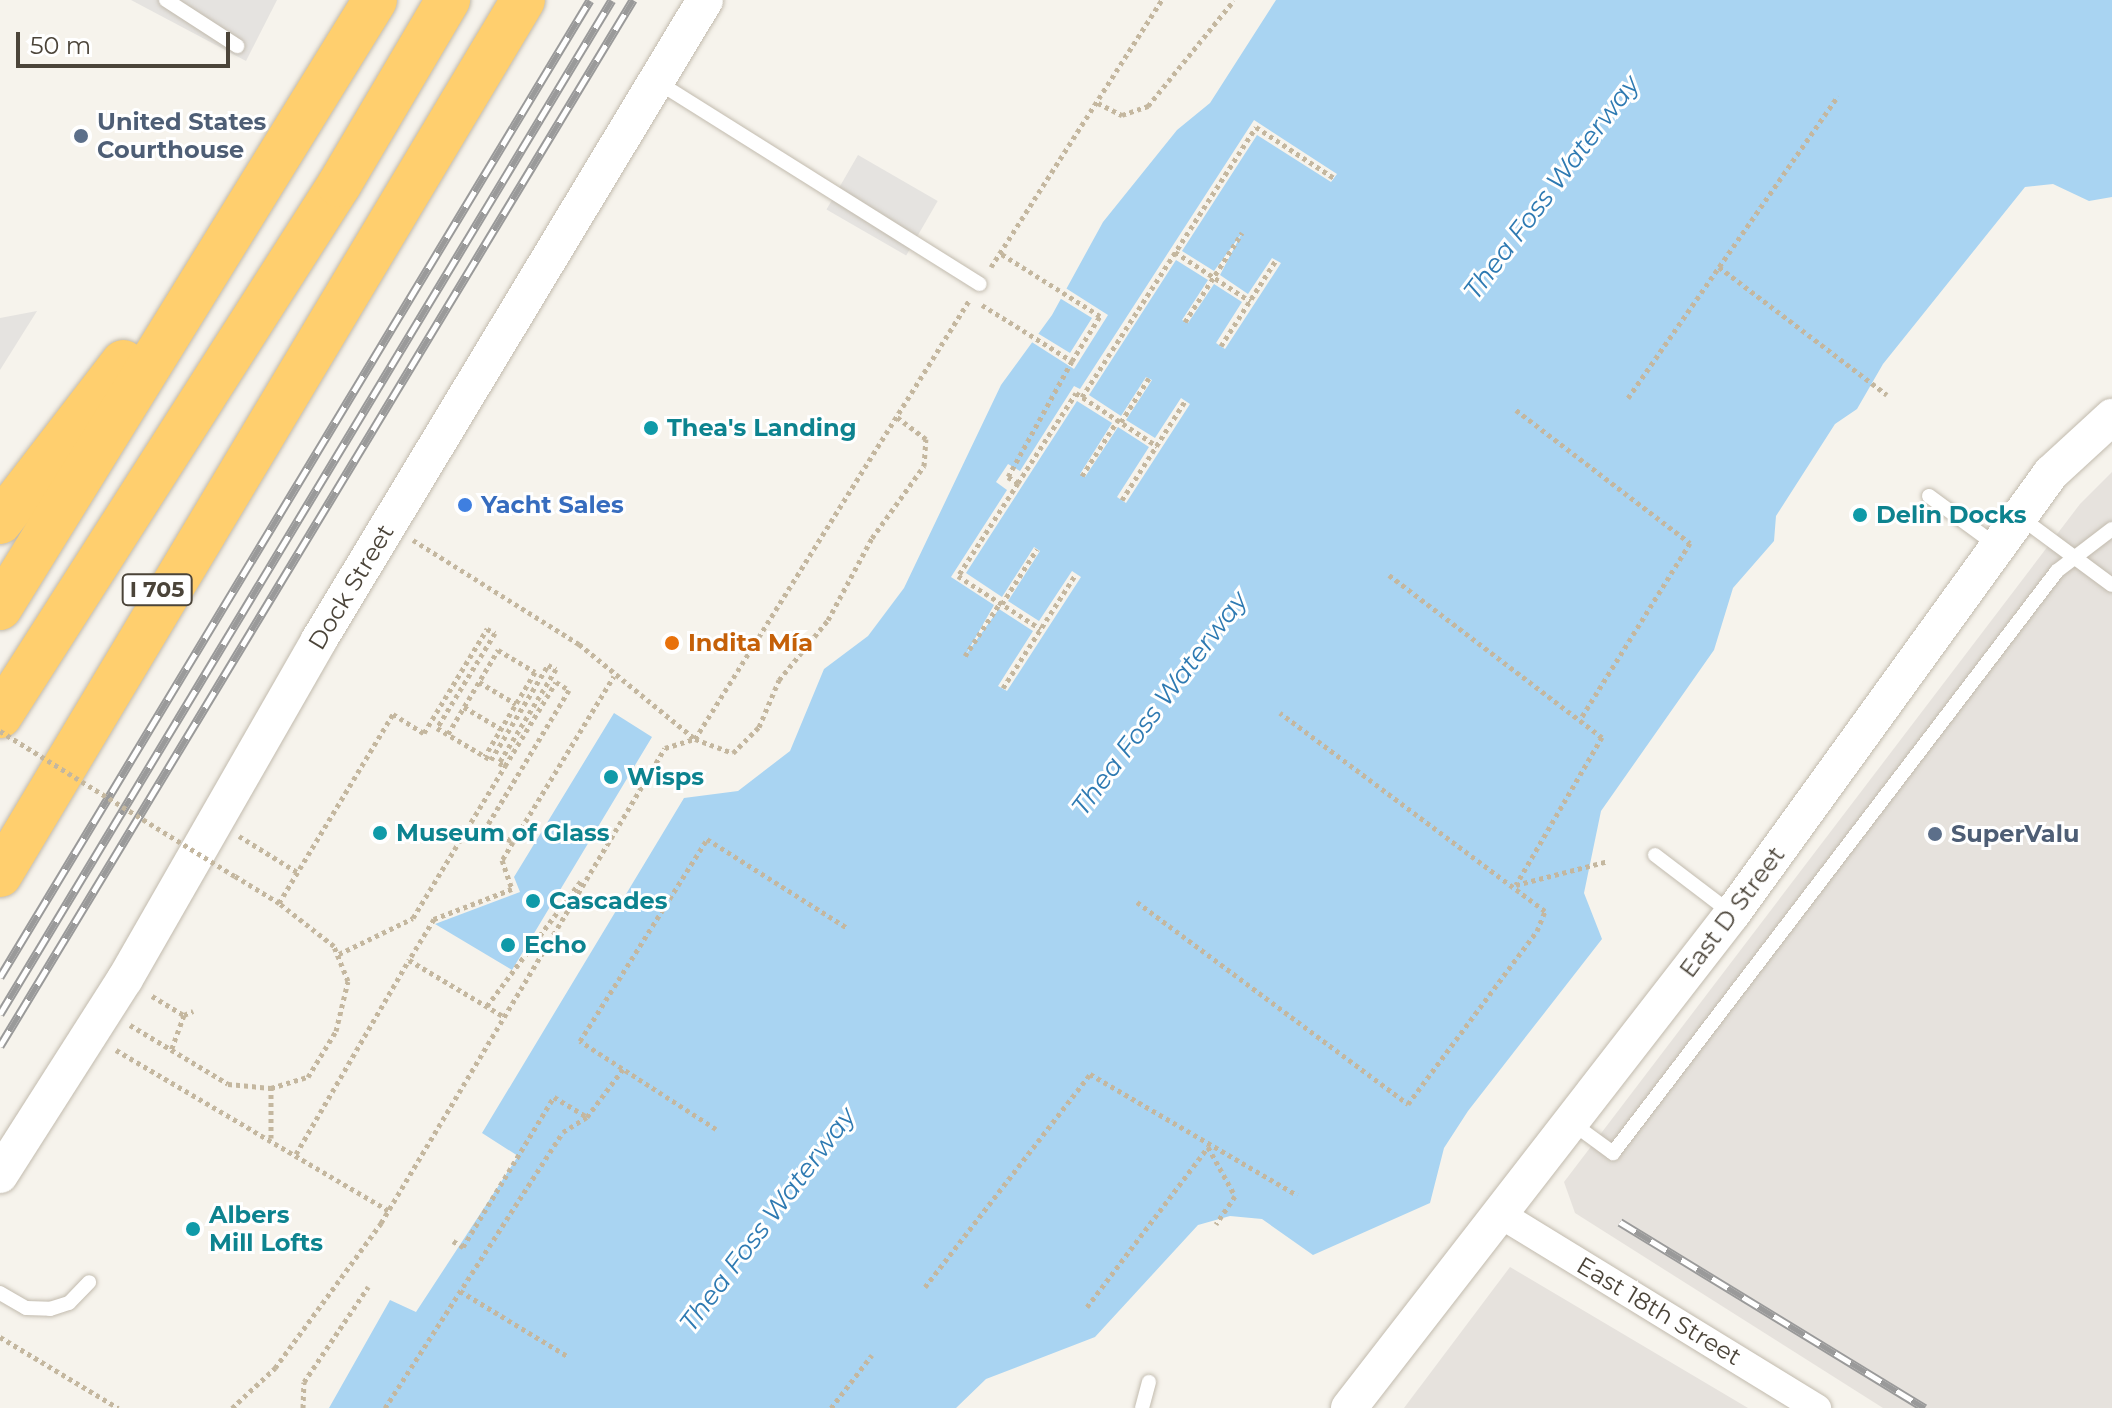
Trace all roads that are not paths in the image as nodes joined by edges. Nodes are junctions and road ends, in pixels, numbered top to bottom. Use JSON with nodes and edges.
{"nodes":[{"id":1,"x":166,"y":0,"type":"edge"},
{"id":2,"x":375,"y":0,"type":"edge"},
{"id":3,"x":523,"y":0,"type":"edge"},
{"id":4,"x":705,"y":0,"type":"edge"},
{"id":5,"x":440,"y":11,"type":"edge"},
{"id":6,"x":237,"y":46,"type":"dead end"},
{"id":7,"x":656,"y":81,"type":"junction"},
{"id":8,"x":279,"y":152,"type":"junction"},
{"id":9,"x":980,"y":284,"type":"road end"},
{"id":10,"x":314,"y":349,"type":"junction"},
{"id":11,"x":2112,"y":417,"type":"edge"},
{"id":12,"x":1929,"y":496,"type":"dead end"},
{"id":13,"x":2024,"y":520,"type":"junction"},
{"id":14,"x":0,"y":522,"type":"edge"},
{"id":15,"x":2112,"y":529,"type":"edge"},
{"id":16,"x":2001,"y":548,"type":"junction"},
{"id":17,"x":2074,"y":557,"type":"junction"},
{"id":18,"x":2112,"y":585,"type":"edge"},
{"id":19,"x":0,"y":608,"type":"edge"},
{"id":20,"x":0,"y":716,"type":"edge"},
{"id":21,"x":0,"y":830,"type":"edge"},
{"id":22,"x":1655,"y":855,"type":"dead end"},
{"id":23,"x":0,"y":875,"type":"edge"},
{"id":24,"x":1732,"y":914,"type":"junction"},
{"id":25,"x":1571,"y":1122,"type":"junction"},
{"id":26,"x":0,"y":1175,"type":"edge"},
{"id":27,"x":1500,"y":1214,"type":"junction"},
{"id":28,"x":89,"y":1282,"type":"dead end"},
{"id":29,"x":0,"y":1293,"type":"edge"},
{"id":30,"x":1149,"y":1382,"type":"dead end"},
{"id":31,"x":1142,"y":1408,"type":"edge"},
{"id":32,"x":1349,"y":1408,"type":"edge"},
{"id":33,"x":1817,"y":1408,"type":"edge"}],
"edges":[{"from":1,"to":6,"type":"lane"},
{"from":2,"to":8,"type":"highway"},
{"from":3,"to":10,"type":"highway","number":"I 705"},
{"from":4,"to":7,"type":"street","name":"Dock Street"},
{"from":5,"to":20,"type":"highway"},
{"from":7,"to":9,"type":"lane"},
{"from":7,"to":26,"type":"street","name":"Dock Street"},
{"from":8,"to":14,"type":"highway"},
{"from":8,"to":19,"type":"highway"},
{"from":10,"to":21,"type":"highway","number":"I 705"},
{"from":10,"to":23,"type":"highway"},
{"from":11,"to":13,"type":"street","name":"East D Street"},
{"from":12,"to":16,"type":"lane"},
{"from":13,"to":16,"type":"street","name":"East D Street"},
{"from":13,"to":17,"type":"lane"},
{"from":15,"to":17,"type":"lane"},
{"from":16,"to":24,"type":"street","name":"East D Street"},
{"from":17,"to":18,"type":"lane"},
{"from":17,"to":25,"type":"lane"},
{"from":22,"to":24,"type":"lane"},
{"from":24,"to":25,"type":"street","name":"East D Street"},
{"from":25,"to":27,"type":"street","name":"East D Street"},
{"from":27,"to":32,"type":"street","name":"East D Street"},
{"from":27,"to":33,"type":"street","name":"East 18th Street"},
{"from":28,"to":29,"type":"lane"},
{"from":30,"to":31,"type":"lane"}]}
